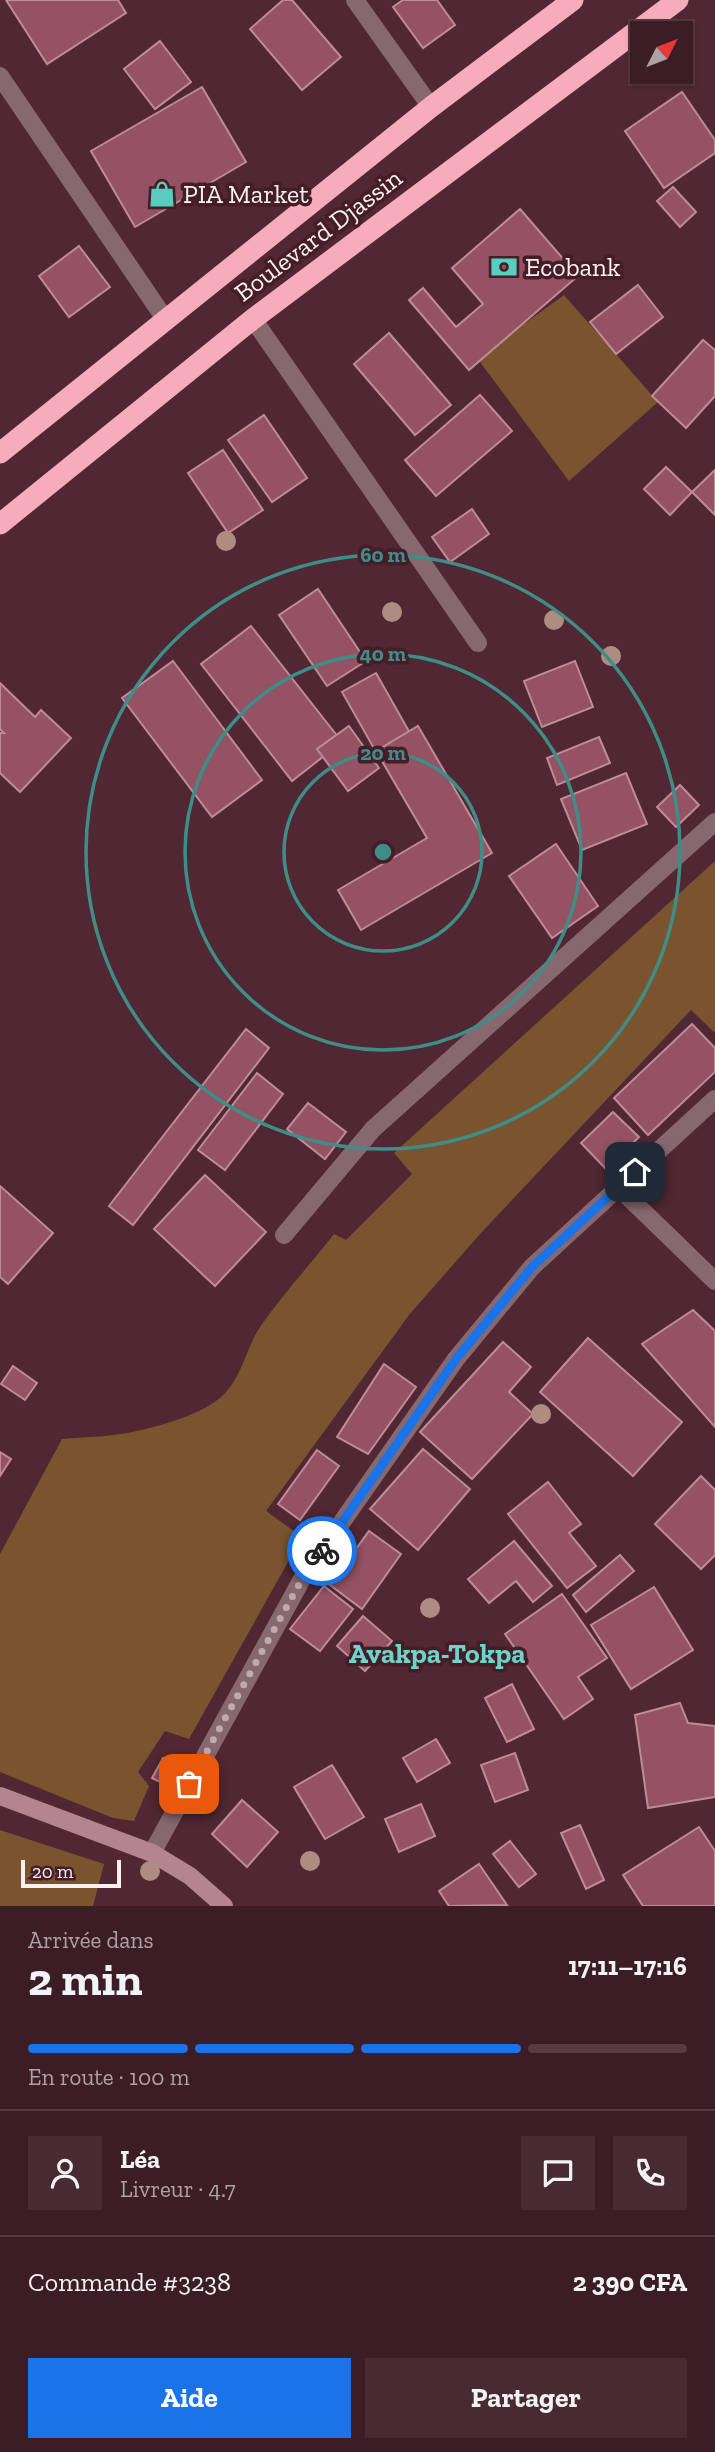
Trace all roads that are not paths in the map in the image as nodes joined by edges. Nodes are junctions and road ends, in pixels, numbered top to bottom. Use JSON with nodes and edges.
{"nodes":[{"id":1,"x":355,"y":0,"type":"edge"},
{"id":2,"x":573,"y":0,"type":"edge"},
{"id":3,"x":678,"y":0,"type":"edge"},
{"id":4,"x":0,"y":76,"type":"edge"},
{"id":5,"x":431,"y":107,"type":"junction"},
{"id":6,"x":253,"y":319,"type":"junction"},
{"id":7,"x":165,"y":320,"type":"junction"},
{"id":8,"x":0,"y":453,"type":"edge"},
{"id":9,"x":0,"y":524,"type":"edge"},
{"id":10,"x":478,"y":643,"type":"dead end"},
{"id":11,"x":715,"y":822,"type":"edge"},
{"id":12,"x":715,"y":1099,"type":"edge"},
{"id":13,"x":619,"y":1188,"type":"junction"},
{"id":14,"x":284,"y":1235,"type":"dead end"},
{"id":15,"x":715,"y":1281,"type":"edge"},
{"id":16,"x":0,"y":1796,"type":"edge"},
{"id":17,"x":152,"y":1853,"type":"junction"},
{"id":18,"x":224,"y":1906,"type":"edge"}],
"edges":[{"from":1,"to":5,"type":"street"},
{"from":2,"to":5,"type":"highway","name":"Boulevard Djassin"},
{"from":3,"to":6,"type":"highway","name":"Boulevard Djassin"},
{"from":4,"to":7,"type":"street"},
{"from":5,"to":7,"type":"highway","name":"Boulevard Djassin"},
{"from":6,"to":9,"type":"highway","name":"Boulevard Djassin"},
{"from":6,"to":10,"type":"street"},
{"from":7,"to":8,"type":"highway","name":"Boulevard Djassin"},
{"from":11,"to":14,"type":"street"},
{"from":12,"to":13,"type":"street"},
{"from":13,"to":15,"type":"street"},
{"from":13,"to":17,"type":"street"},
{"from":16,"to":17,"type":"street"},
{"from":17,"to":18,"type":"street"}]}
